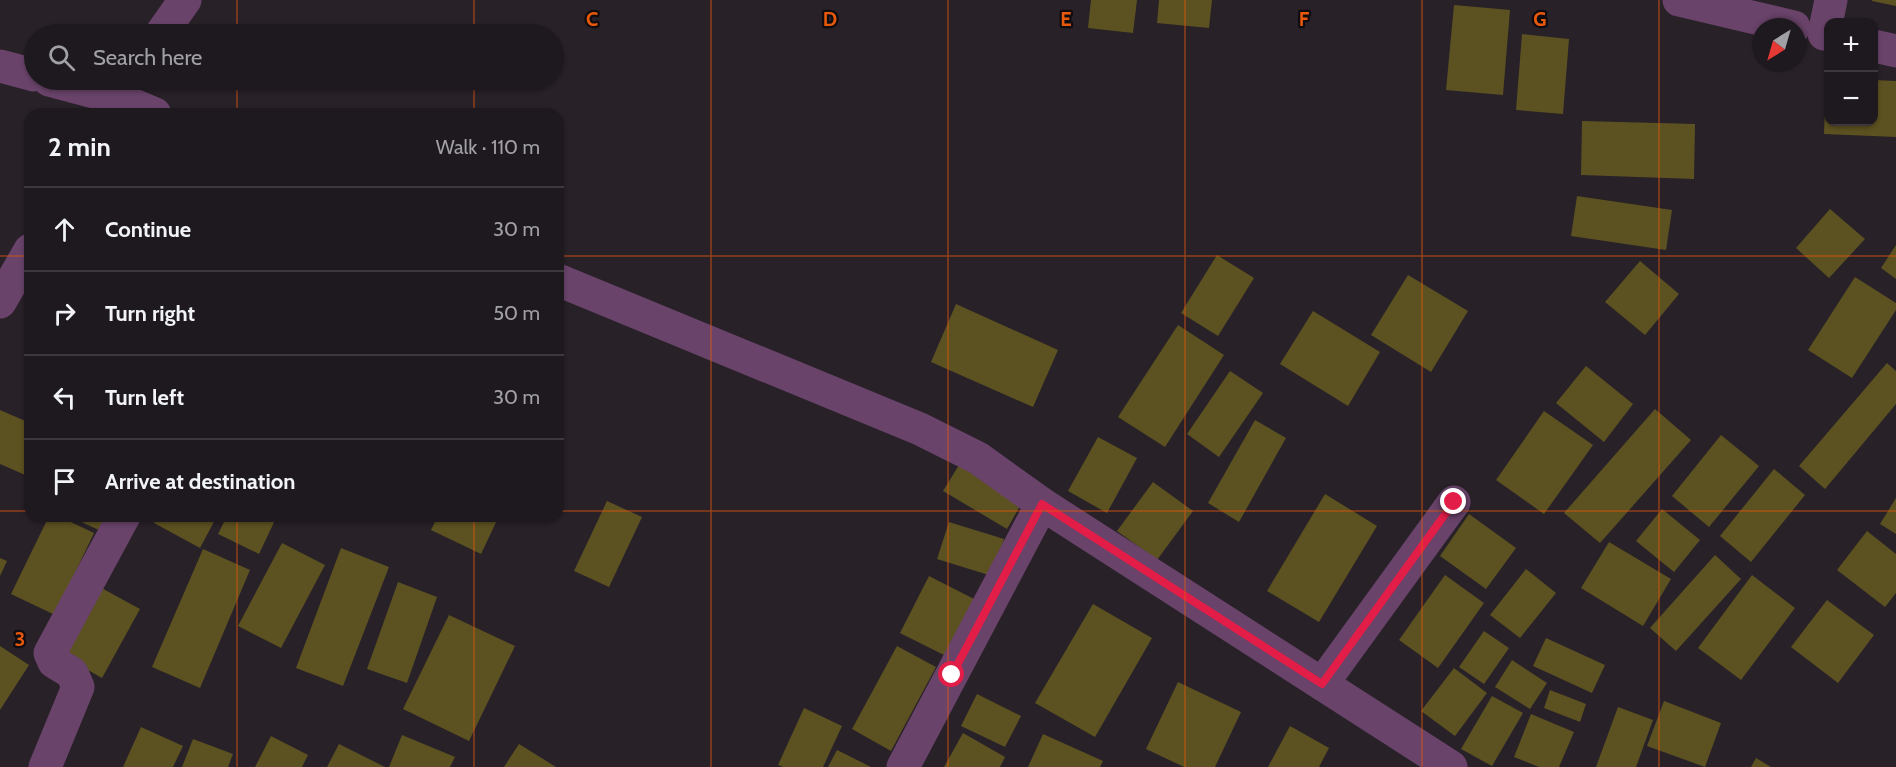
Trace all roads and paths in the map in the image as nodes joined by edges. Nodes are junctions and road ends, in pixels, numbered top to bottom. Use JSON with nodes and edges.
{"nodes":[{"id":1,"x":185,"y":0,"type":"edge"},
{"id":2,"x":1679,"y":0,"type":"edge"},
{"id":3,"x":1831,"y":0,"type":"edge"},
{"id":4,"x":168,"y":24,"type":"edge"},
{"id":5,"x":1811,"y":31,"type":"edge"},
{"id":6,"x":1878,"y":47,"type":"edge"},
{"id":7,"x":1896,"y":51,"type":"edge"},
{"id":8,"x":0,"y":66,"type":"edge"},
{"id":9,"x":24,"y":72,"type":"edge"},
{"id":10,"x":90,"y":90,"type":"edge"},
{"id":11,"x":119,"y":97,"type":"edge"},
{"id":12,"x":142,"y":108,"type":"edge"},
{"id":13,"x":24,"y":260,"type":"edge"},
{"id":14,"x":564,"y":282,"type":"edge"},
{"id":15,"x":0,"y":302,"type":"edge"},
{"id":16,"x":1454,"y":502,"type":"dead end"},
{"id":17,"x":1042,"y":504,"type":"junction"},
{"id":18,"x":121,"y":522,"type":"edge"},
{"id":19,"x":1322,"y":684,"type":"junction"},
{"id":20,"x":45,"y":767,"type":"edge"},
{"id":21,"x":903,"y":767,"type":"edge"},
{"id":22,"x":1451,"y":767,"type":"edge"}],
"edges":[{"from":1,"to":4,"type":"street"},
{"from":2,"to":5,"type":"street"},
{"from":3,"to":5,"type":"street"},
{"from":6,"to":7,"type":"street"},
{"from":8,"to":9,"type":"street"},
{"from":10,"to":11,"type":"street"},
{"from":11,"to":12,"type":"street"},
{"from":13,"to":15,"type":"street"},
{"from":14,"to":17,"type":"street"},
{"from":16,"to":19,"type":"street"},
{"from":17,"to":19,"type":"street"},
{"from":17,"to":21,"type":"street"},
{"from":18,"to":20,"type":"street"},
{"from":19,"to":22,"type":"street"}]}
